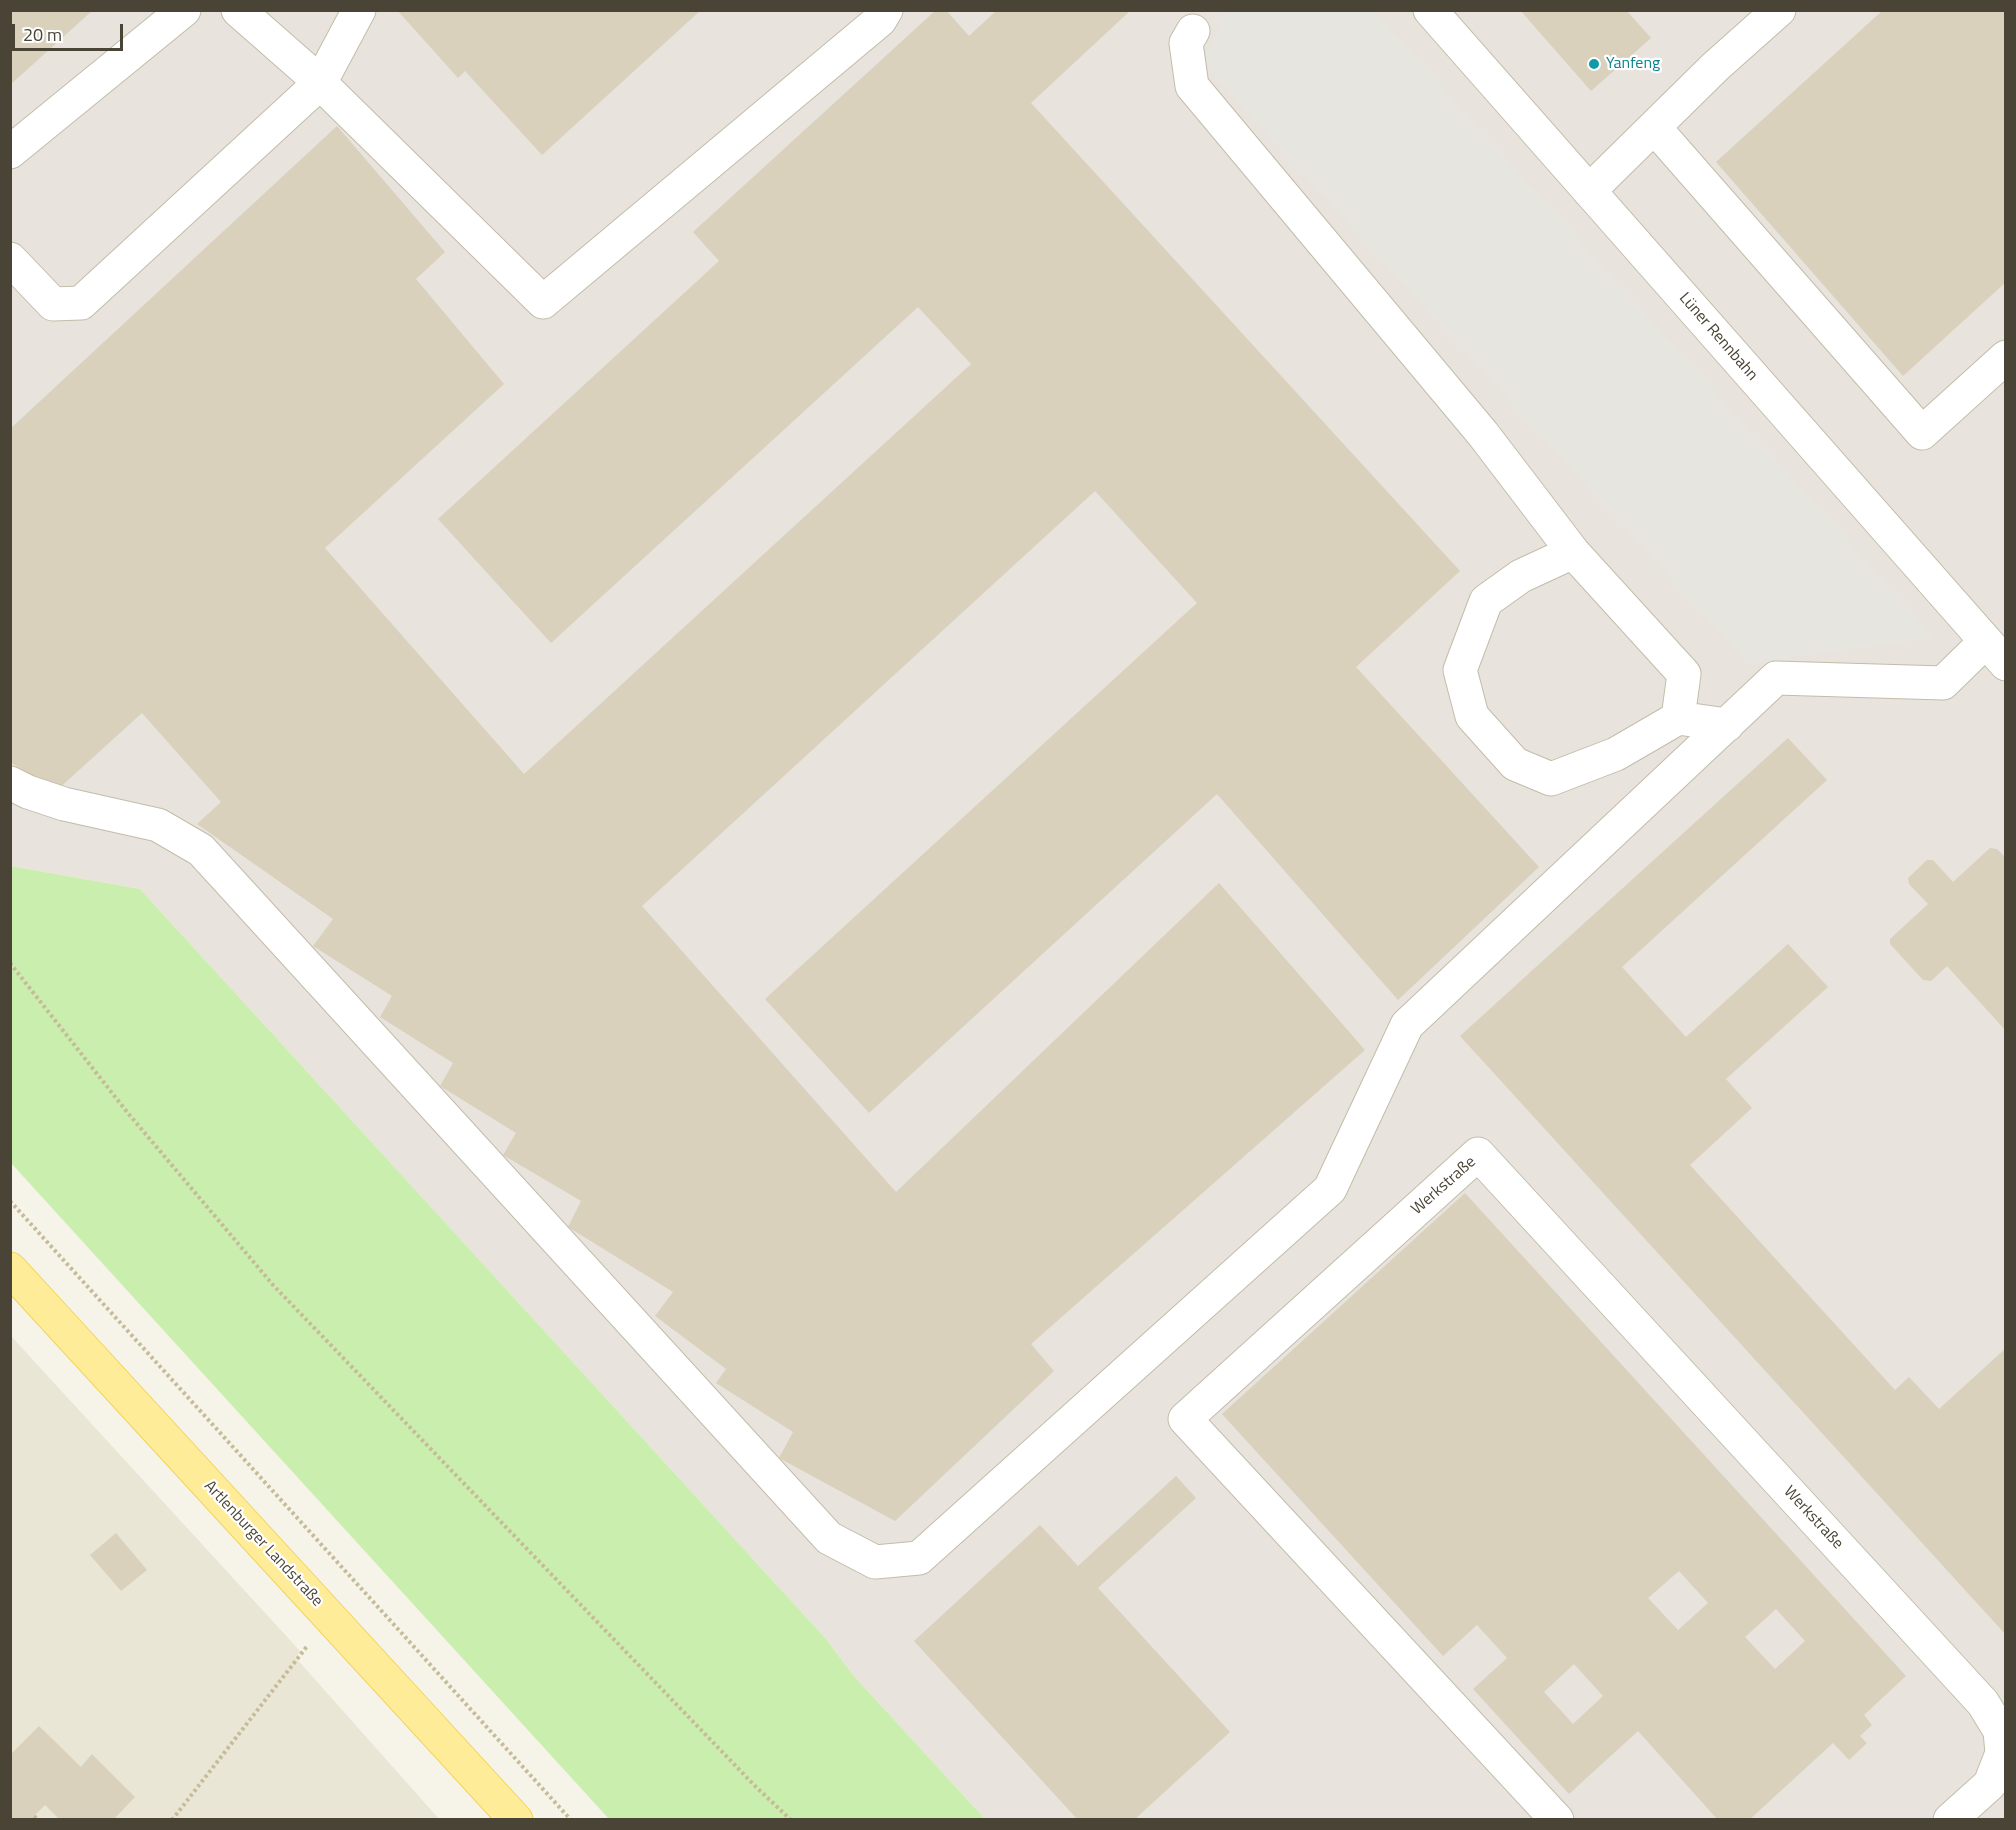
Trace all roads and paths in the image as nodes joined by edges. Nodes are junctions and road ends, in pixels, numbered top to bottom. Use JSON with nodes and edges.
{"nodes":[{"id":1,"x":184,"y":10,"type":"edge"},
{"id":2,"x":238,"y":10,"type":"edge"},
{"id":3,"x":359,"y":10,"type":"edge"},
{"id":4,"x":886,"y":10,"type":"edge"},
{"id":5,"x":1430,"y":10,"type":"edge"},
{"id":6,"x":1779,"y":10,"type":"edge"},
{"id":7,"x":1193,"y":31,"type":"dead end"},
{"id":8,"x":320,"y":83,"type":"junction"},
{"id":9,"x":1654,"y":127,"type":"junction"},
{"id":10,"x":10,"y":152,"type":"edge"},
{"id":11,"x":1589,"y":191,"type":"junction"},
{"id":12,"x":10,"y":259,"type":"edge"},
{"id":13,"x":2006,"y":357,"type":"edge"},
{"id":14,"x":1573,"y":552,"type":"junction"},
{"id":15,"x":1995,"y":653,"type":"edge"},
{"id":16,"x":1678,"y":718,"type":"junction"},
{"id":17,"x":1726,"y":725,"type":"junction"},
{"id":18,"x":10,"y":783,"type":"edge"},
{"id":19,"x":10,"y":963,"type":"edge"},
{"id":20,"x":10,"y":1201,"type":"edge"},
{"id":21,"x":10,"y":1269,"type":"edge"},
{"id":22,"x":309,"y":1644,"type":"dead end"},
{"id":23,"x":172,"y":1820,"type":"edge"},
{"id":24,"x":516,"y":1820,"type":"edge"},
{"id":25,"x":571,"y":1820,"type":"edge"},
{"id":26,"x":791,"y":1820,"type":"edge"},
{"id":27,"x":1557,"y":1820,"type":"edge"},
{"id":28,"x":1950,"y":1820,"type":"edge"}],
"edges":[{"from":1,"to":10,"type":"street"},
{"from":2,"to":8,"type":"street"},
{"from":3,"to":8,"type":"street"},
{"from":4,"to":8,"type":"street"},
{"from":5,"to":11,"type":"street","name":"Lüner Rennbahn"},
{"from":6,"to":9,"type":"street"},
{"from":7,"to":14,"type":"street"},
{"from":8,"to":12,"type":"street"},
{"from":9,"to":11,"type":"street"},
{"from":9,"to":13,"type":"street"},
{"from":11,"to":15,"type":"street","name":"Lüner Rennbahn"},
{"from":14,"to":16,"type":"street"},
{"from":14,"to":16,"type":"street"},
{"from":15,"to":17,"type":"street"},
{"from":16,"to":17,"type":"street"},
{"from":17,"to":18,"type":"street"},
{"from":19,"to":26,"type":"path"},
{"from":20,"to":25,"type":"path"},
{"from":21,"to":24,"type":"main road","name":"Artlenburger Landstraße"},
{"from":22,"to":23,"type":"path"},
{"from":27,"to":28,"type":"street","name":"Werkstraße"}]}
